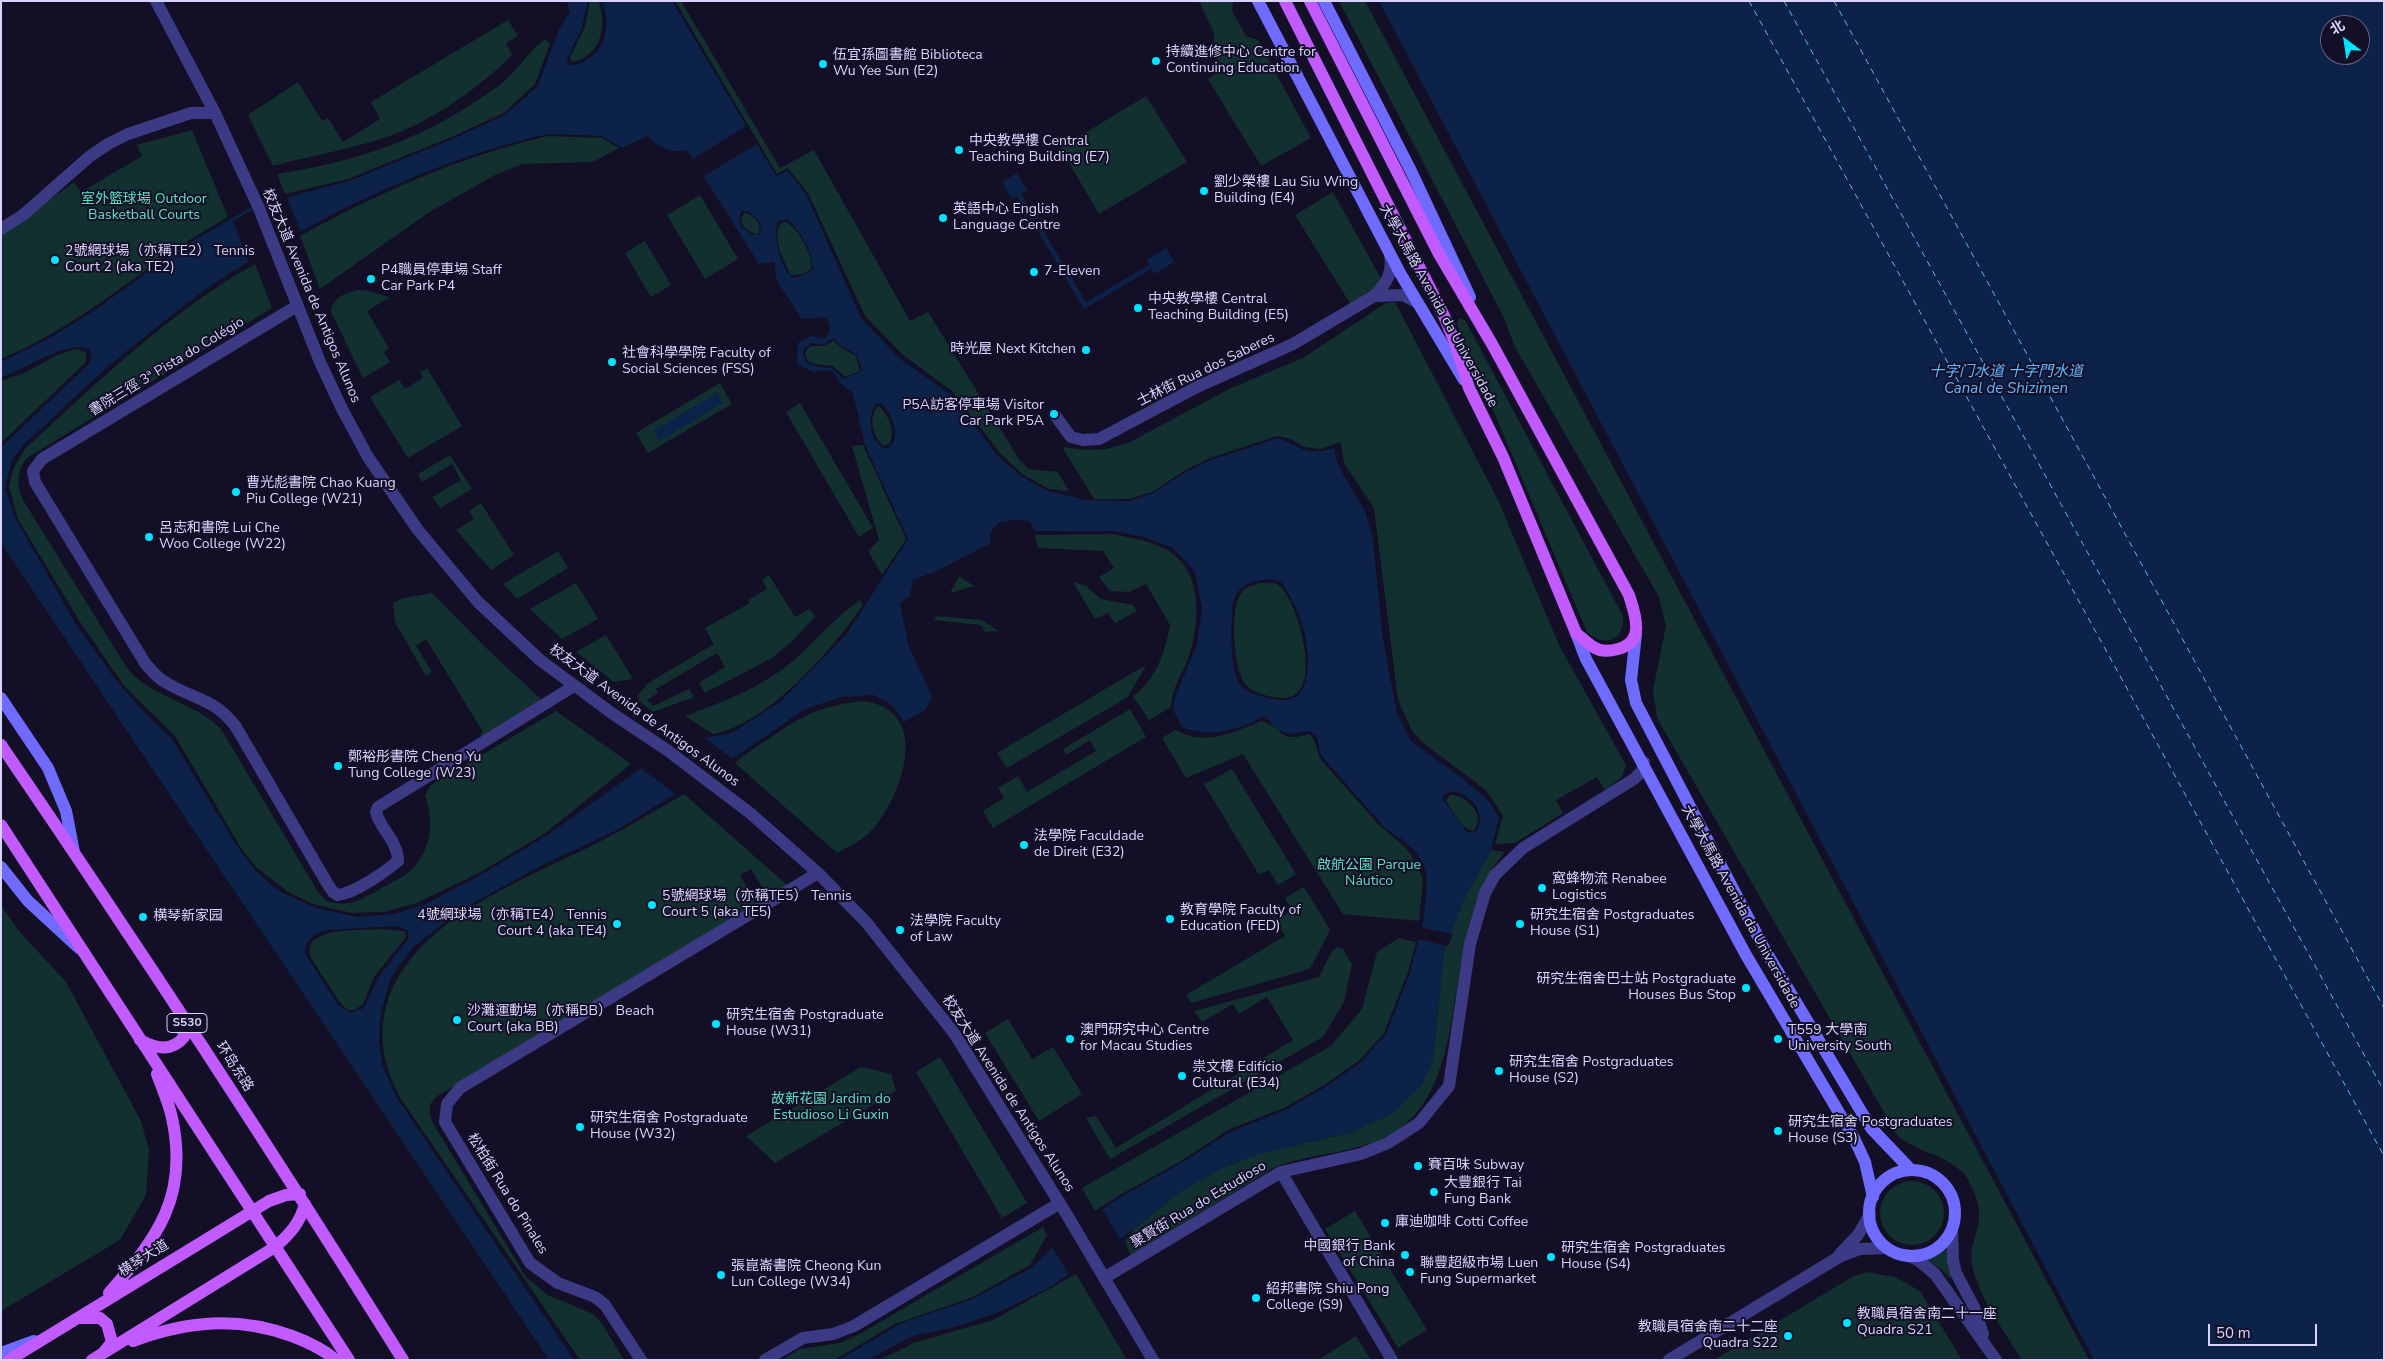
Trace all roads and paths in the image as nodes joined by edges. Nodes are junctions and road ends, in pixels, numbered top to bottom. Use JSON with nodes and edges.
{"nodes":[{"id":1,"x":156,"y":1,"type":"edge"},
{"id":2,"x":1258,"y":1,"type":"edge"},
{"id":3,"x":1285,"y":1,"type":"edge"},
{"id":4,"x":1310,"y":1,"type":"edge"},
{"id":5,"x":1324,"y":1,"type":"edge"},
{"id":6,"x":214,"y":113,"type":"junction"},
{"id":7,"x":1,"y":229,"type":"edge"},
{"id":8,"x":1390,"y":253,"type":"junction"},
{"id":9,"x":1374,"y":296,"type":"junction"},
{"id":10,"x":1418,"y":303,"type":"junction"},
{"id":11,"x":298,"y":306,"type":"junction"},
{"id":12,"x":1492,"y":344,"type":"junction"},
{"id":13,"x":1469,"y":388,"type":"junction"},
{"id":14,"x":1054,"y":414,"type":"dead end"},
{"id":15,"x":1576,"y":633,"type":"junction"},
{"id":16,"x":1636,"y":634,"type":"junction"},
{"id":17,"x":574,"y":686,"type":"junction"},
{"id":18,"x":1,"y":698,"type":"edge"},
{"id":19,"x":1,"y":744,"type":"edge"},
{"id":20,"x":1644,"y":762,"type":"junction"},
{"id":21,"x":1621,"y":788,"type":"junction"},
{"id":22,"x":1659,"y":790,"type":"junction"},
{"id":23,"x":1,"y":825,"type":"edge"},
{"id":24,"x":74,"y":852,"type":"junction"},
{"id":25,"x":1,"y":867,"type":"edge"},
{"id":26,"x":818,"y":873,"type":"junction"},
{"id":27,"x":83,"y":952,"type":"junction"},
{"id":28,"x":182,"y":1014,"type":"junction"},
{"id":29,"x":140,"y":1040,"type":"junction"},
{"id":30,"x":150,"y":1055,"type":"junction"},
{"id":31,"x":1912,"y":1170,"type":"junction"},
{"id":32,"x":1281,"y":1172,"type":"junction"},
{"id":33,"x":1873,"y":1197,"type":"junction"},
{"id":34,"x":302,"y":1199,"type":"junction"},
{"id":35,"x":1060,"y":1203,"type":"junction"},
{"id":36,"x":252,"y":1211,"type":"junction"},
{"id":37,"x":1870,"y":1214,"type":"junction"},
{"id":38,"x":1952,"y":1230,"type":"junction"},
{"id":39,"x":275,"y":1246,"type":"junction"},
{"id":40,"x":1887,"y":1248,"type":"junction"},
{"id":41,"x":1906,"y":1255,"type":"junction"},
{"id":42,"x":1835,"y":1259,"type":"junction"},
{"id":43,"x":1103,"y":1276,"type":"junction"},
{"id":44,"x":100,"y":1304,"type":"junction"},
{"id":45,"x":78,"y":1318,"type":"junction"},
{"id":46,"x":48,"y":1336,"type":"junction"},
{"id":47,"x":1986,"y":1344,"type":"junction"},
{"id":48,"x":104,"y":1352,"type":"junction"},
{"id":49,"x":1,"y":1353,"type":"edge"},
{"id":50,"x":9,"y":1360,"type":"edge"},
{"id":51,"x":92,"y":1360,"type":"edge"},
{"id":52,"x":336,"y":1360,"type":"edge"},
{"id":53,"x":349,"y":1360,"type":"edge"},
{"id":54,"x":403,"y":1360,"type":"edge"},
{"id":55,"x":640,"y":1360,"type":"edge"},
{"id":56,"x":765,"y":1360,"type":"edge"},
{"id":57,"x":1153,"y":1360,"type":"edge"},
{"id":58,"x":1392,"y":1360,"type":"edge"},
{"id":59,"x":1670,"y":1360,"type":"edge"},
{"id":60,"x":1996,"y":1360,"type":"edge"}],
"edges":[{"from":1,"to":6,"type":"street","name":"校友大道 Avenida de Antigos Alunos"},
{"from":2,"to":8,"type":"main road","name":"大學大馬路 Avenida da Universidade"},
{"from":3,"to":13,"type":"main road"},
{"from":4,"to":12,"type":"main road"},
{"from":5,"to":12,"type":"main road","name":"大學大馬路 Avenida da Universidade"},
{"from":6,"to":7,"type":"street"},
{"from":6,"to":11,"type":"street","name":"校友大道 Avenida de Antigos Alunos"},
{"from":8,"to":9,"type":"street"},
{"from":8,"to":10,"type":"main road","name":"大學大馬路 Avenida da Universidade"},
{"from":9,"to":10,"type":"street"},
{"from":9,"to":14,"type":"street","name":"士林街 Rua dos Saberes"},
{"from":10,"to":13,"type":"main road","name":"大學大馬路 Avenida da Universidade"},
{"from":11,"to":17,"type":"street","name":"校友大道 Avenida de Antigos Alunos"},
{"from":11,"to":17,"type":"street","name":"書院三徑 3ª Pista do Colégio"},
{"from":12,"to":16,"type":"main road","name":"大學大馬路 Avenida da Universidade"},
{"from":13,"to":15,"type":"main road","name":"大學大馬路 Avenida da Universidade"},
{"from":15,"to":16,"type":"main road","name":"大學大馬路 Avenida da Universidade"},
{"from":15,"to":20,"type":"main road","name":"大學大馬路 Avenida da Universidade"},
{"from":16,"to":31,"type":"main road","name":"大學大馬路 Avenida da Universidade"},
{"from":17,"to":26,"type":"street","name":"校友大道 Avenida de Antigos Alunos"},
{"from":18,"to":24,"type":"main road"},
{"from":19,"to":24,"type":"main road","name":"环岛东路","number":"S530"},
{"from":20,"to":21,"type":"street"},
{"from":20,"to":22,"type":"main road","name":"大學大馬路 Avenida da Universidade"},
{"from":21,"to":22,"type":"street"},
{"from":21,"to":32,"type":"street","name":"聚賢街 Rua do Estudioso"},
{"from":22,"to":33,"type":"main road","name":"大學大馬路 Avenida da Universidade"},
{"from":23,"to":27,"type":"main road"},
{"from":24,"to":28,"type":"main road","name":"环岛东路","number":"S530"},
{"from":25,"to":27,"type":"main road"},
{"from":26,"to":35,"type":"street","name":"校友大道 Avenida de Antigos Alunos"},
{"from":26,"to":55,"type":"street","name":"松柏街 Rua do Pinales"},
{"from":27,"to":29,"type":"main road"},
{"from":28,"to":29,"type":"main road"},
{"from":28,"to":34,"type":"main road","name":"环岛东路","number":"S530"},
{"from":29,"to":30,"type":"main road"},
{"from":30,"to":36,"type":"main road"},
{"from":30,"to":44,"type":"main road"},
{"from":31,"to":33,"type":"main road"},
{"from":31,"to":38,"type":"main road"},
{"from":32,"to":43,"type":"street","name":"聚賢街 Rua do Estudioso"},
{"from":32,"to":58,"type":"street"},
{"from":33,"to":37,"type":"main road"},
{"from":34,"to":36,"type":"main road","name":"横琴大道"},
{"from":34,"to":39,"type":"main road"},
{"from":34,"to":54,"type":"main road","name":"环岛东路"},
{"from":35,"to":43,"type":"street","name":"校友大道 Avenida de Antigos Alunos"},
{"from":35,"to":56,"type":"street"},
{"from":36,"to":39,"type":"main road"},
{"from":36,"to":44,"type":"main road","name":"横琴大道"},
{"from":37,"to":40,"type":"main road"},
{"from":37,"to":42,"type":"street"},
{"from":38,"to":41,"type":"main road"},
{"from":38,"to":47,"type":"street"},
{"from":39,"to":48,"type":"main road"},
{"from":39,"to":53,"type":"main road"},
{"from":40,"to":41,"type":"main road"},
{"from":40,"to":42,"type":"street"},
{"from":41,"to":47,"type":"street"},
{"from":42,"to":59,"type":"street"},
{"from":43,"to":57,"type":"street","name":"校友大道 Avenida de Antigos Alunos"},
{"from":44,"to":45,"type":"main road","name":"横琴大道"},
{"from":45,"to":46,"type":"main road","name":"横琴大道"},
{"from":45,"to":48,"type":"main road"},
{"from":46,"to":49,"type":"main road"},
{"from":46,"to":50,"type":"main road","name":"横琴大道"},
{"from":47,"to":60,"type":"street"},
{"from":48,"to":51,"type":"main road"},
{"from":48,"to":52,"type":"main road"}]}
